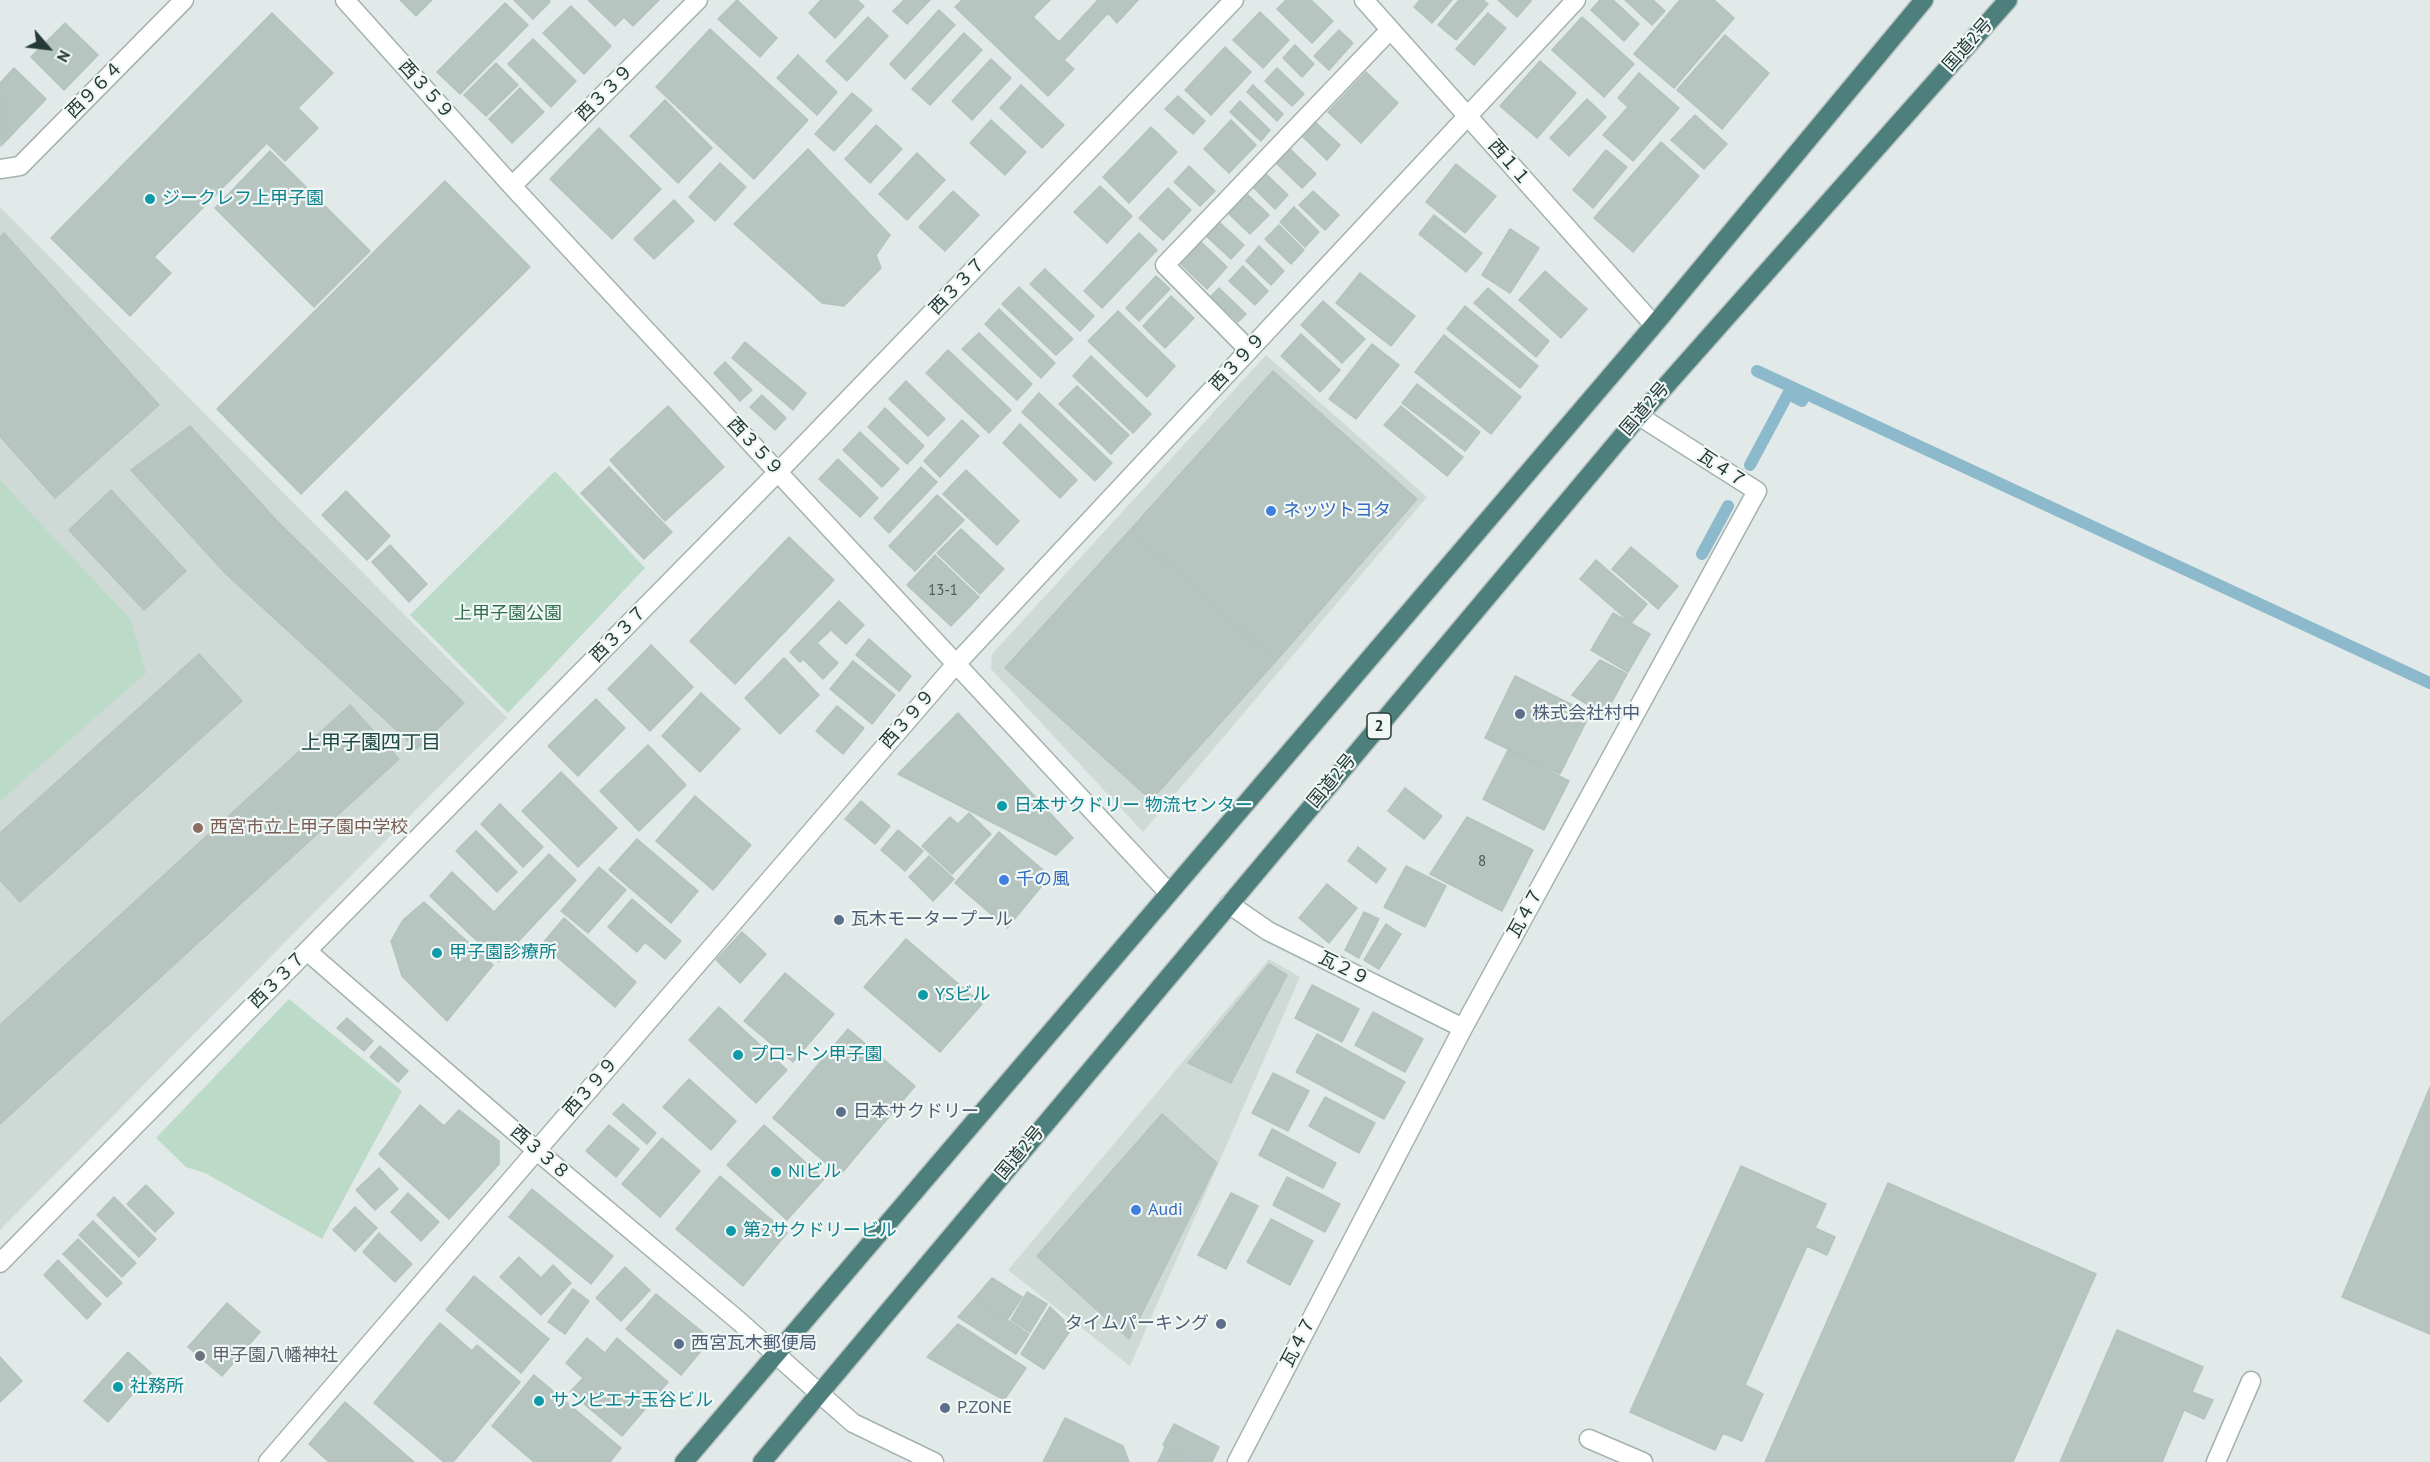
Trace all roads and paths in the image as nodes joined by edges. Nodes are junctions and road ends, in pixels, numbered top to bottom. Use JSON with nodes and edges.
{"nodes":[{"id":1,"x":184,"y":0,"type":"edge"},
{"id":2,"x":345,"y":0,"type":"edge"},
{"id":3,"x":698,"y":0,"type":"edge"},
{"id":4,"x":1234,"y":0,"type":"edge"},
{"id":5,"x":1364,"y":0,"type":"edge"},
{"id":6,"x":1576,"y":0,"type":"edge"},
{"id":7,"x":1924,"y":0,"type":"edge"},
{"id":8,"x":2008,"y":0,"type":"edge"},
{"id":9,"x":1390,"y":30,"type":"junction"},
{"id":10,"x":1468,"y":117,"type":"junction"},
{"id":11,"x":0,"y":169,"type":"edge"},
{"id":12,"x":512,"y":186,"type":"junction"},
{"id":13,"x":1654,"y":325,"type":"junction"},
{"id":14,"x":1249,"y":350,"type":"junction"},
{"id":15,"x":1639,"y":416,"type":"junction"},
{"id":16,"x":778,"y":472,"type":"junction"},
{"id":17,"x":956,"y":664,"type":"junction"},
{"id":18,"x":1168,"y":892,"type":"junction"},
{"id":19,"x":1229,"y":904,"type":"junction"},
{"id":20,"x":307,"y":951,"type":"junction"},
{"id":21,"x":1463,"y":1028,"type":"junction"},
{"id":22,"x":536,"y":1150,"type":"junction"},
{"id":23,"x":0,"y":1263,"type":"edge"},
{"id":24,"x":775,"y":1354,"type":"junction"},
{"id":25,"x":2251,"y":1381,"type":"dead end"},
{"id":26,"x":819,"y":1393,"type":"junction"},
{"id":27,"x":1589,"y":1439,"type":"dead end"},
{"id":28,"x":764,"y":1461,"type":"edge"},
{"id":29,"x":268,"y":1462,"type":"edge"},
{"id":30,"x":684,"y":1462,"type":"edge"},
{"id":31,"x":934,"y":1462,"type":"edge"},
{"id":32,"x":1237,"y":1462,"type":"edge"},
{"id":33,"x":1642,"y":1462,"type":"edge"},
{"id":34,"x":2216,"y":1462,"type":"edge"}],
"edges":[{"from":1,"to":11,"type":"street","name":"西９６４"},
{"from":2,"to":12,"type":"street","name":"西３５９"},
{"from":3,"to":12,"type":"street","name":"西３３９"},
{"from":4,"to":16,"type":"street","name":"西３３７"},
{"from":5,"to":9,"type":"street","name":"西１１"},
{"from":6,"to":10,"type":"street","name":"西３９９"},
{"from":7,"to":13,"type":"highway"},
{"from":8,"to":15,"type":"highway","name":"国道2号","number":"2"},
{"from":9,"to":10,"type":"street","name":"西１１"},
{"from":9,"to":14,"type":"street"},
{"from":10,"to":13,"type":"street","name":"西１１"},
{"from":10,"to":14,"type":"street","name":"西３９９"},
{"from":12,"to":16,"type":"street","name":"西３５９"},
{"from":13,"to":18,"type":"highway"},
{"from":14,"to":17,"type":"street","name":"西３９９"},
{"from":15,"to":19,"type":"highway","name":"国道2号","number":"2"},
{"from":15,"to":21,"type":"street","name":"瓦４７"},
{"from":16,"to":17,"type":"street","name":"西３５９"},
{"from":16,"to":20,"type":"street","name":"西３３７"},
{"from":17,"to":18,"type":"street","name":"西３５９"},
{"from":17,"to":22,"type":"street","name":"西３９９"},
{"from":18,"to":24,"type":"highway"},
{"from":19,"to":21,"type":"street","name":"瓦２９"},
{"from":19,"to":26,"type":"highway","name":"国道2号","number":"2"},
{"from":20,"to":22,"type":"street","name":"西３３８"},
{"from":20,"to":23,"type":"street","name":"西３３７"},
{"from":21,"to":32,"type":"street","name":"瓦４７"},
{"from":22,"to":24,"type":"street","name":"西３３８"},
{"from":22,"to":29,"type":"street","name":"西３９９"},
{"from":24,"to":26,"type":"street","name":"西３３８"},
{"from":24,"to":30,"type":"highway"},
{"from":25,"to":34,"type":"street"},
{"from":26,"to":28,"type":"highway","name":"国道2号","number":"2"},
{"from":26,"to":31,"type":"street","name":"西３３８"},
{"from":27,"to":33,"type":"street"}]}
